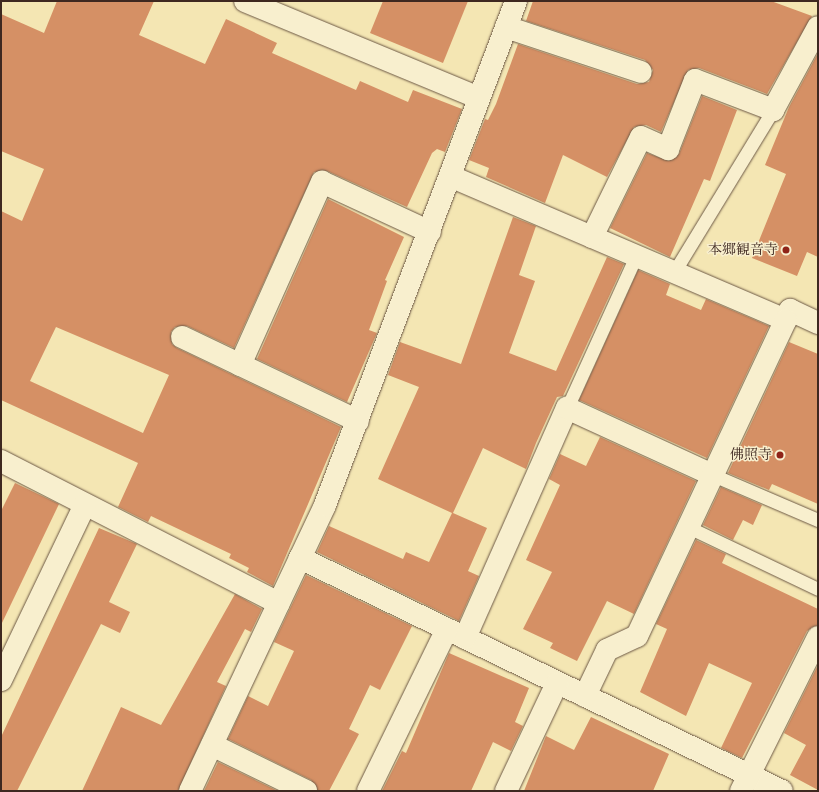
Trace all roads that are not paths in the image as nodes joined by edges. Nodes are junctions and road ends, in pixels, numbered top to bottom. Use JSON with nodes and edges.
{"nodes":[{"id":1,"x":245,"y":1,"type":"edge"},
{"id":2,"x":516,"y":1,"type":"edge"},
{"id":3,"x":506,"y":27,"type":"junction"},
{"id":4,"x":818,"y":27,"type":"edge"},
{"id":5,"x":641,"y":72,"type":"dead end"},
{"id":6,"x":479,"y":98,"type":"junction"},
{"id":7,"x":773,"y":110,"type":"junction"},
{"id":8,"x":452,"y":177,"type":"junction"},
{"id":9,"x":430,"y":232,"type":"junction"},
{"id":10,"x":592,"y":237,"type":"junction"},
{"id":11,"x":636,"y":256,"type":"junction"},
{"id":12,"x":674,"y":272,"type":"junction"},
{"id":13,"x":786,"y":320,"type":"junction"},
{"id":14,"x":818,"y":323,"type":"edge"},
{"id":15,"x":182,"y":337,"type":"dead end"},
{"id":16,"x":240,"y":364,"type":"junction"},
{"id":17,"x":567,"y":408,"type":"junction"},
{"id":18,"x":358,"y":421,"type":"junction"},
{"id":19,"x":1,"y":461,"type":"edge"},
{"id":20,"x":713,"y":475,"type":"junction"},
{"id":21,"x":85,"y":505,"type":"junction"},
{"id":22,"x":818,"y":520,"type":"edge"},
{"id":23,"x":688,"y":526,"type":"junction"},
{"id":24,"x":300,"y":558,"type":"junction"},
{"id":25,"x":818,"y":589,"type":"edge"},
{"id":26,"x":278,"y":603,"type":"junction"},
{"id":27,"x":456,"y":634,"type":"junction"},
{"id":28,"x":818,"y":637,"type":"edge"},
{"id":29,"x":1,"y":680,"type":"edge"},
{"id":30,"x":557,"y":683,"type":"junction"},
{"id":31,"x":585,"y":696,"type":"junction"},
{"id":32,"x":212,"y":745,"type":"junction"},
{"id":33,"x":745,"y":783,"type":"edge"},
{"id":34,"x":190,"y":791,"type":"edge"},
{"id":35,"x":306,"y":791,"type":"edge"},
{"id":36,"x":368,"y":791,"type":"edge"},
{"id":37,"x":506,"y":791,"type":"edge"},
{"id":38,"x":782,"y":791,"type":"edge"}],
"edges":[{"from":1,"to":6,"type":"street"},
{"from":2,"to":3,"type":"street"},
{"from":3,"to":5,"type":"street"},
{"from":3,"to":6,"type":"street"},
{"from":4,"to":7,"type":"street"},
{"from":6,"to":8,"type":"street"},
{"from":7,"to":10,"type":"street"},
{"from":7,"to":12,"type":"lane"},
{"from":8,"to":9,"type":"street"},
{"from":8,"to":10,"type":"street"},
{"from":9,"to":16,"type":"street"},
{"from":9,"to":18,"type":"street"},
{"from":10,"to":11,"type":"street"},
{"from":11,"to":12,"type":"street"},
{"from":11,"to":17,"type":"lane"},
{"from":12,"to":13,"type":"street"},
{"from":13,"to":14,"type":"street"},
{"from":13,"to":20,"type":"street"},
{"from":15,"to":16,"type":"street"},
{"from":16,"to":18,"type":"street"},
{"from":17,"to":20,"type":"street"},
{"from":17,"to":27,"type":"street"},
{"from":18,"to":24,"type":"street"},
{"from":19,"to":21,"type":"street"},
{"from":20,"to":22,"type":"lane"},
{"from":20,"to":23,"type":"street"},
{"from":21,"to":26,"type":"street"},
{"from":21,"to":29,"type":"street"},
{"from":23,"to":25,"type":"lane"},
{"from":23,"to":31,"type":"street"},
{"from":24,"to":26,"type":"street"},
{"from":24,"to":27,"type":"street"},
{"from":26,"to":32,"type":"street"},
{"from":27,"to":30,"type":"street"},
{"from":27,"to":36,"type":"street"},
{"from":28,"to":33,"type":"street"},
{"from":30,"to":31,"type":"street"},
{"from":30,"to":37,"type":"street"},
{"from":31,"to":33,"type":"street"},
{"from":32,"to":34,"type":"street"},
{"from":32,"to":35,"type":"street"},
{"from":33,"to":38,"type":"street"}]}
